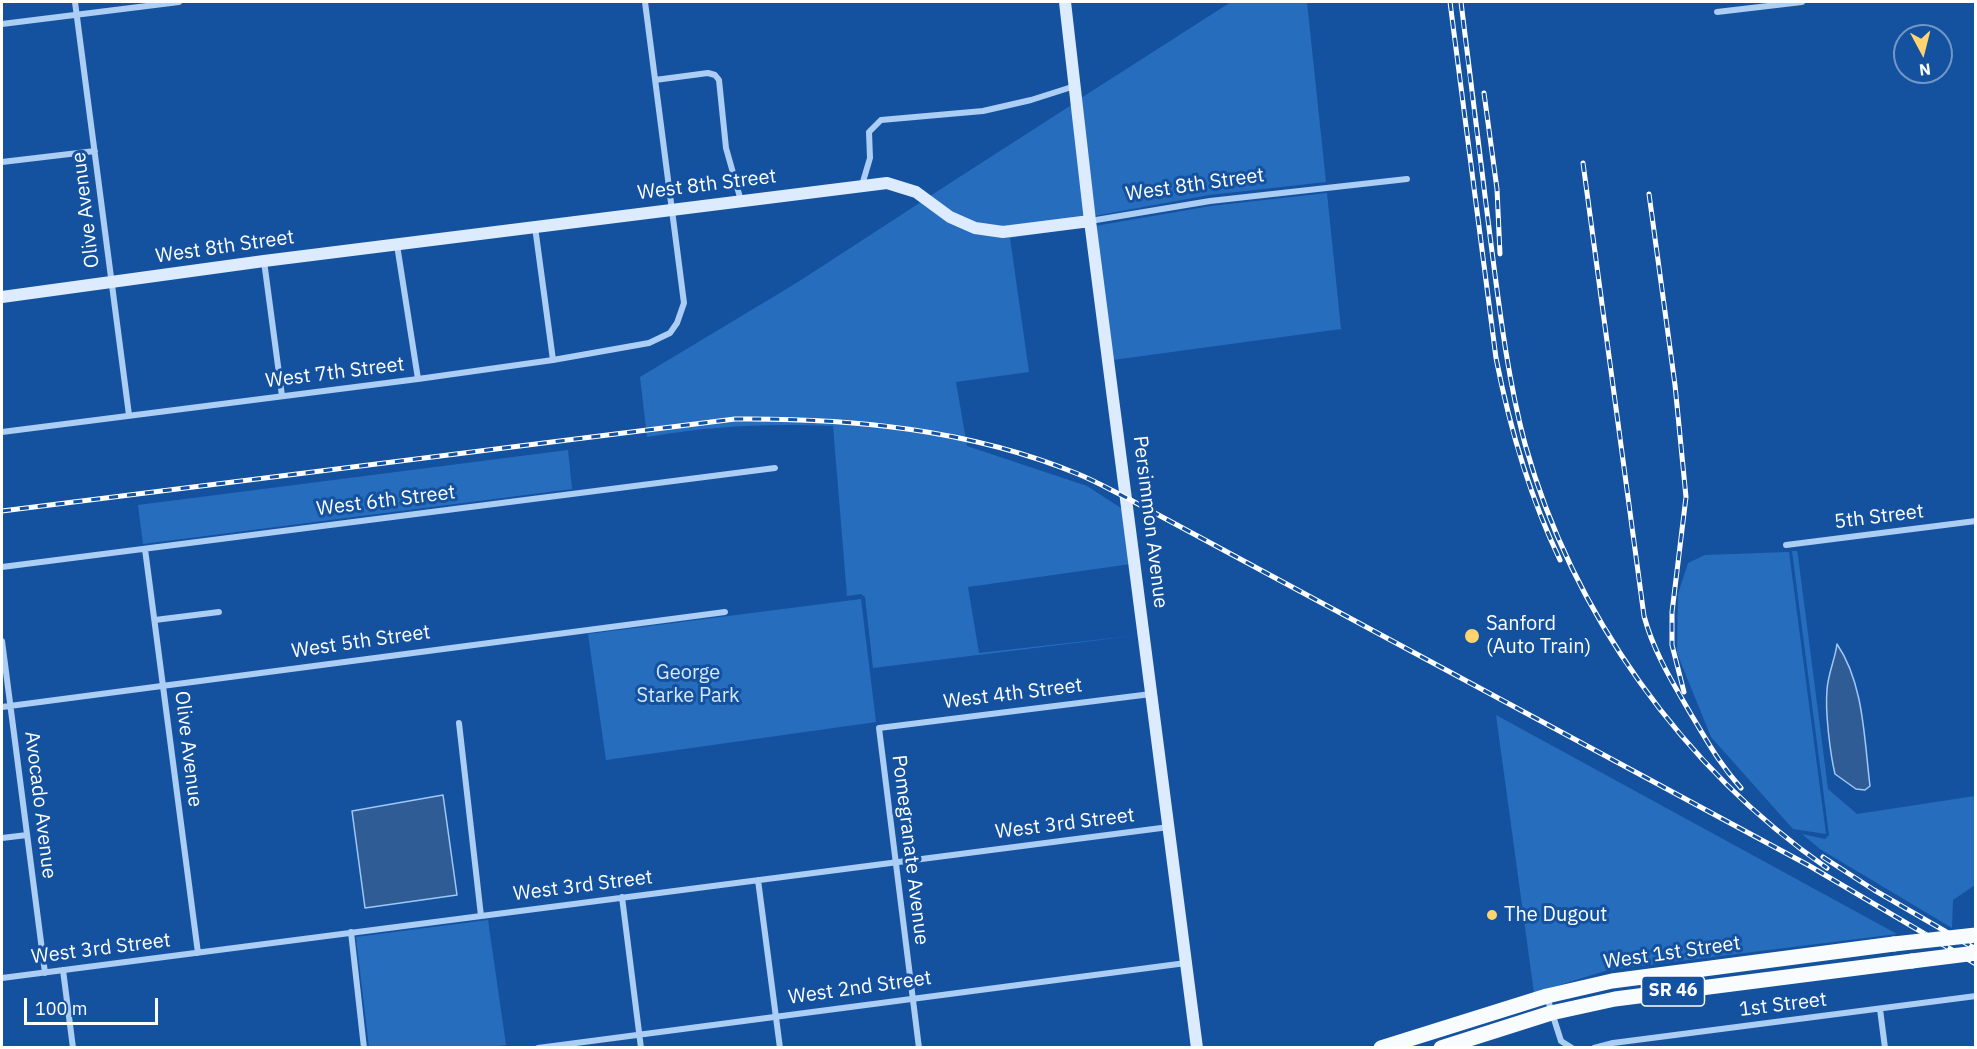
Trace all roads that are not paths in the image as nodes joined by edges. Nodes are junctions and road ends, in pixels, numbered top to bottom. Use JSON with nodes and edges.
{"nodes":[{"id":1,"x":75,"y":2,"type":"edge"},
{"id":2,"x":179,"y":2,"type":"edge"},
{"id":3,"x":645,"y":2,"type":"edge"},
{"id":4,"x":1065,"y":2,"type":"edge"},
{"id":5,"x":1802,"y":2,"type":"edge"},
{"id":6,"x":1717,"y":12,"type":"dead end"},
{"id":7,"x":77,"y":15,"type":"junction"},
{"id":8,"x":2,"y":24,"type":"edge"},
{"id":9,"x":655,"y":80,"type":"junction"},
{"id":10,"x":1075,"y":86,"type":"junction"},
{"id":11,"x":95,"y":151,"type":"junction"},
{"id":12,"x":2,"y":162,"type":"edge"},
{"id":13,"x":1407,"y":179,"type":"dead end"},
{"id":14,"x":862,"y":185,"type":"junction"},
{"id":15,"x":741,"y":201,"type":"junction"},
{"id":16,"x":671,"y":210,"type":"junction"},
{"id":17,"x":1090,"y":221,"type":"junction"},
{"id":18,"x":535,"y":227,"type":"junction"},
{"id":19,"x":397,"y":245,"type":"junction"},
{"id":20,"x":264,"y":261,"type":"junction"},
{"id":21,"x":111,"y":282,"type":"junction"},
{"id":22,"x":2,"y":297,"type":"edge"},
{"id":23,"x":553,"y":360,"type":"junction"},
{"id":24,"x":418,"y":379,"type":"junction"},
{"id":25,"x":282,"y":396,"type":"junction"},
{"id":26,"x":129,"y":415,"type":"junction"},
{"id":27,"x":2,"y":432,"type":"edge"},
{"id":28,"x":775,"y":468,"type":"dead end"},
{"id":29,"x":1976,"y":521,"type":"edge"},
{"id":30,"x":1786,"y":545,"type":"dead end"},
{"id":31,"x":145,"y":549,"type":"junction"},
{"id":32,"x":2,"y":567,"type":"edge"},
{"id":33,"x":219,"y":612,"type":"dead end"},
{"id":34,"x":725,"y":612,"type":"dead end"},
{"id":35,"x":155,"y":620,"type":"junction"},
{"id":36,"x":2,"y":641,"type":"edge"},
{"id":37,"x":164,"y":686,"type":"junction"},
{"id":38,"x":1152,"y":694,"type":"junction"},
{"id":39,"x":10,"y":706,"type":"junction"},
{"id":40,"x":2,"y":707,"type":"edge"},
{"id":41,"x":459,"y":723,"type":"dead end"},
{"id":42,"x":879,"y":728,"type":"joint"},
{"id":43,"x":1169,"y":827,"type":"junction"},
{"id":44,"x":27,"y":835,"type":"junction"},
{"id":45,"x":2,"y":838,"type":"edge"},
{"id":46,"x":895,"y":863,"type":"junction"},
{"id":47,"x":759,"y":880,"type":"junction"},
{"id":48,"x":622,"y":897,"type":"junction"},
{"id":49,"x":481,"y":916,"type":"junction"},
{"id":50,"x":351,"y":932,"type":"junction"},
{"id":51,"x":1976,"y":935,"type":"edge"},
{"id":52,"x":198,"y":953,"type":"junction"},
{"id":53,"x":1976,"y":953,"type":"edge"},
{"id":54,"x":1186,"y":963,"type":"junction"},
{"id":55,"x":63,"y":970,"type":"junction"},
{"id":56,"x":45,"y":973,"type":"junction"},
{"id":57,"x":2,"y":978,"type":"edge"},
{"id":58,"x":1547,"y":996,"type":"junction"},
{"id":59,"x":1976,"y":996,"type":"edge"},
{"id":60,"x":913,"y":997,"type":"junction"},
{"id":61,"x":1880,"y":1009,"type":"junction"},
{"id":62,"x":1551,"y":1013,"type":"junction"},
{"id":63,"x":777,"y":1017,"type":"junction"},
{"id":64,"x":639,"y":1035,"type":"junction"},
{"id":65,"x":73,"y":1047,"type":"edge"},
{"id":66,"x":364,"y":1047,"type":"edge"},
{"id":67,"x":538,"y":1047,"type":"edge"},
{"id":68,"x":641,"y":1047,"type":"edge"},
{"id":69,"x":780,"y":1047,"type":"edge"},
{"id":70,"x":919,"y":1047,"type":"edge"},
{"id":71,"x":1197,"y":1047,"type":"edge"},
{"id":72,"x":1381,"y":1047,"type":"edge"},
{"id":73,"x":1441,"y":1047,"type":"edge"},
{"id":74,"x":1572,"y":1047,"type":"edge"},
{"id":75,"x":1594,"y":1047,"type":"edge"},
{"id":76,"x":1885,"y":1047,"type":"edge"}],
"edges":[{"from":1,"to":7,"type":"street","name":"Olive Avenue"},
{"from":2,"to":7,"type":"street"},
{"from":3,"to":9,"type":"street"},
{"from":4,"to":10,"type":"street","name":"Persimmon Avenue"},
{"from":5,"to":6,"type":"street"},
{"from":7,"to":8,"type":"street"},
{"from":7,"to":11,"type":"street","name":"Olive Avenue"},
{"from":9,"to":15,"type":"street"},
{"from":9,"to":16,"type":"street"},
{"from":10,"to":14,"type":"street"},
{"from":10,"to":17,"type":"street","name":"Persimmon Avenue"},
{"from":11,"to":12,"type":"street"},
{"from":11,"to":21,"type":"street","name":"Olive Avenue"},
{"from":13,"to":17,"type":"street","name":"West 8th Street"},
{"from":14,"to":15,"type":"street","name":"West 8th Street"},
{"from":14,"to":17,"type":"street","name":"West 8th Street"},
{"from":15,"to":16,"type":"street","name":"West 8th Street"},
{"from":16,"to":18,"type":"street","name":"West 8th Street"},
{"from":16,"to":23,"type":"street","name":"West 7th Street"},
{"from":17,"to":38,"type":"street","name":"Persimmon Avenue"},
{"from":18,"to":19,"type":"street","name":"West 8th Street"},
{"from":18,"to":23,"type":"street"},
{"from":19,"to":20,"type":"street","name":"West 8th Street"},
{"from":19,"to":24,"type":"street"},
{"from":20,"to":21,"type":"street","name":"West 8th Street"},
{"from":20,"to":25,"type":"street"},
{"from":21,"to":22,"type":"street","name":"West 8th Street"},
{"from":21,"to":26,"type":"street","name":"Olive Avenue"},
{"from":23,"to":24,"type":"street","name":"West 7th Street"},
{"from":24,"to":25,"type":"street","name":"West 7th Street"},
{"from":25,"to":26,"type":"street","name":"West 7th Street"},
{"from":26,"to":27,"type":"street","name":"West 7th Street"},
{"from":28,"to":31,"type":"street","name":"West 6th Street"},
{"from":29,"to":30,"type":"street","name":"5th Street"},
{"from":31,"to":32,"type":"street","name":"West 6th Street"},
{"from":31,"to":35,"type":"street","name":"Olive Avenue"},
{"from":33,"to":35,"type":"street"},
{"from":34,"to":37,"type":"street","name":"West 5th Street"},
{"from":35,"to":37,"type":"street","name":"Olive Avenue"},
{"from":36,"to":39,"type":"street","name":"Avocado Avenue"},
{"from":37,"to":39,"type":"street","name":"West 5th Street"},
{"from":37,"to":52,"type":"street","name":"Olive Avenue"},
{"from":38,"to":42,"type":"street","name":"West 4th Street"},
{"from":38,"to":43,"type":"street","name":"Persimmon Avenue"},
{"from":39,"to":40,"type":"street","name":"West 5th Street"},
{"from":39,"to":44,"type":"street","name":"Avocado Avenue"},
{"from":41,"to":49,"type":"street"},
{"from":42,"to":46,"type":"street","name":"Pomegranate Avenue"},
{"from":43,"to":46,"type":"street","name":"West 3rd Street"},
{"from":43,"to":54,"type":"street","name":"Persimmon Avenue"},
{"from":44,"to":45,"type":"street"},
{"from":44,"to":56,"type":"street","name":"Avocado Avenue"},
{"from":46,"to":47,"type":"street","name":"West 3rd Street"},
{"from":46,"to":60,"type":"street","name":"Pomegranate Avenue"},
{"from":47,"to":48,"type":"street","name":"West 3rd Street"},
{"from":47,"to":63,"type":"street"},
{"from":48,"to":49,"type":"street","name":"West 3rd Street"},
{"from":48,"to":64,"type":"street"},
{"from":49,"to":50,"type":"street","name":"West 3rd Street"},
{"from":50,"to":52,"type":"street","name":"West 3rd Street"},
{"from":50,"to":66,"type":"street"},
{"from":51,"to":58,"type":"main road","name":"West 1st Street","number":"SR 46","bridge":true},
{"from":52,"to":55,"type":"street","name":"West 3rd Street"},
{"from":53,"to":62,"type":"main road","name":"West 1st Street","number":"SR 46","bridge":true},
{"from":54,"to":60,"type":"street","name":"West 2nd Street"},
{"from":54,"to":71,"type":"street","name":"Persimmon Avenue"},
{"from":55,"to":56,"type":"street","name":"West 3rd Street"},
{"from":55,"to":65,"type":"street"},
{"from":56,"to":57,"type":"street","name":"West 3rd Street"},
{"from":58,"to":62,"type":"street"},
{"from":58,"to":72,"type":"main road","name":"West 1st Street","number":"SR 46"},
{"from":59,"to":61,"type":"street","name":"1st Street"},
{"from":60,"to":63,"type":"street","name":"West 2nd Street"},
{"from":60,"to":70,"type":"street","name":"Pomegranate Avenue"},
{"from":61,"to":75,"type":"street","name":"1st Street"},
{"from":61,"to":76,"type":"street"},
{"from":62,"to":73,"type":"main road","name":"West 1st Street","number":"SR 46"},
{"from":62,"to":74,"type":"street"},
{"from":63,"to":64,"type":"street","name":"West 2nd Street"},
{"from":63,"to":69,"type":"street"},
{"from":64,"to":67,"type":"street","name":"West 2nd Street"},
{"from":64,"to":68,"type":"street"}]}
